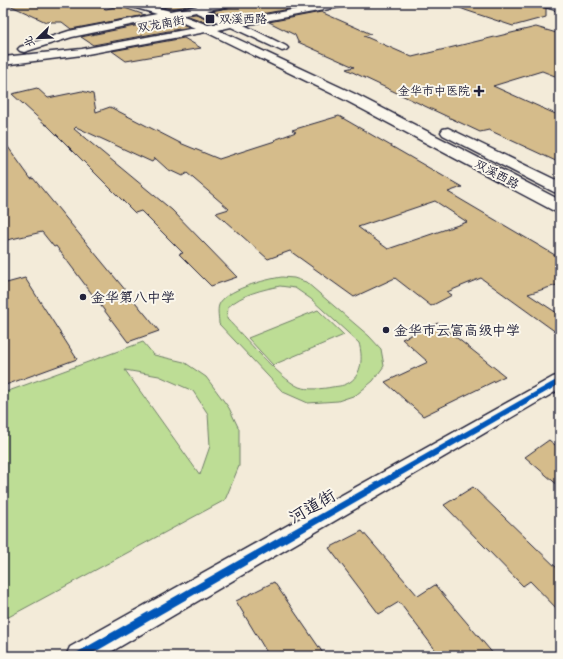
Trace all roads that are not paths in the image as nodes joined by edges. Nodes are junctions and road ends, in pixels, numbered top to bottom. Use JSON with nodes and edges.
{"nodes":[{"id":1,"x":129,"y":3,"type":"edge"},
{"id":2,"x":232,"y":3,"type":"edge"},
{"id":3,"x":345,"y":3,"type":"edge"},
{"id":4,"x":542,"y":3,"type":"edge"},
{"id":5,"x":170,"y":8,"type":"edge"},
{"id":6,"x":560,"y":8,"type":"edge"},
{"id":7,"x":195,"y":9,"type":"junction"},
{"id":8,"x":235,"y":25,"type":"junction"},
{"id":9,"x":208,"y":29,"type":"junction"},
{"id":10,"x":291,"y":53,"type":"dead end"},
{"id":11,"x":4,"y":59,"type":"edge"},
{"id":12,"x":438,"y":127,"type":"dead end"},
{"id":13,"x":560,"y":188,"type":"edge"},
{"id":14,"x":560,"y":207,"type":"edge"},
{"id":15,"x":560,"y":381,"type":"edge"},
{"id":16,"x":79,"y":656,"type":"edge"}],
"edges":[{"from":1,"to":5,"type":"main road","name":"双溪西路"},
{"from":2,"to":7,"type":"main road","name":"双龙南街"},
{"from":3,"to":8,"type":"main road","name":"双龙南街"},
{"from":4,"to":6,"type":"main road"},
{"from":5,"to":7,"type":"main road","name":"双溪西路"},
{"from":5,"to":9,"type":"main road","name":"双溪西路"},
{"from":5,"to":11,"type":"main road","name":"双龙南街"},
{"from":7,"to":8,"type":"main road","name":"双溪西路"},
{"from":8,"to":9,"type":"main road","name":"双龙南街"},
{"from":8,"to":10,"type":"main road","name":"双溪西路"},
{"from":9,"to":11,"type":"main road","name":"双龙南街"},
{"from":9,"to":14,"type":"main road","name":"双溪西路"},
{"from":12,"to":13,"type":"main road","name":"双溪西路"},
{"from":15,"to":16,"type":"street","name":"河道街"}]}
